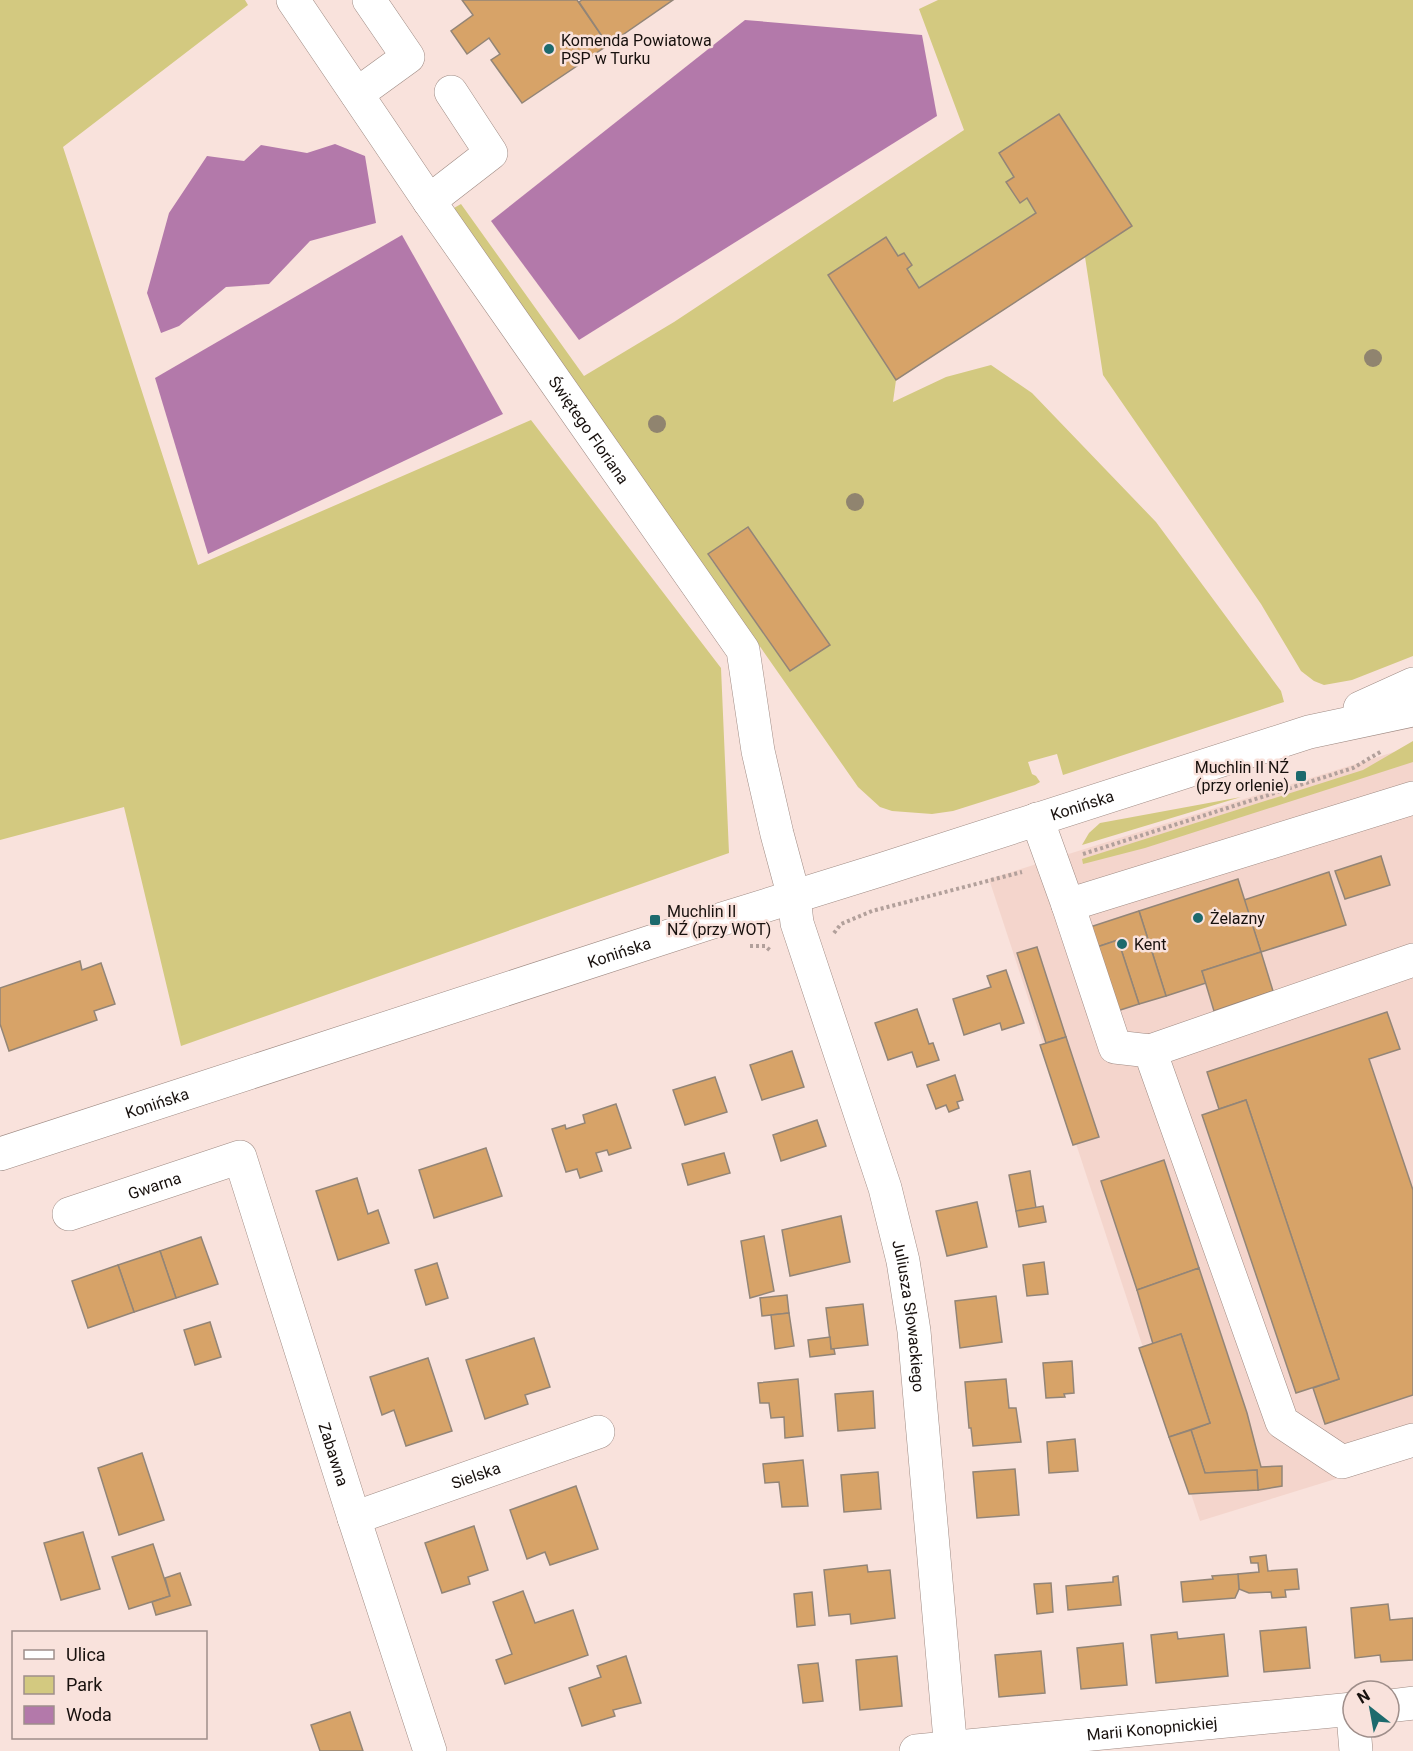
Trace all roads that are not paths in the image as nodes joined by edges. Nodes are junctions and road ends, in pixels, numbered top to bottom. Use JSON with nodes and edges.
{"nodes":[{"id":1,"x":293,"y":0,"type":"edge"},
{"id":2,"x":369,"y":0,"type":"edge"},
{"id":3,"x":451,"y":92,"type":"dead end"},
{"id":4,"x":357,"y":94,"type":"junction"},
{"id":5,"x":429,"y":201,"type":"junction"},
{"id":6,"x":1413,"y":684,"type":"edge"},
{"id":7,"x":1413,"y":710,"type":"edge"},
{"id":8,"x":1309,"y":732,"type":"junction"},
{"id":9,"x":1413,"y":800,"type":"edge"},
{"id":10,"x":1037,"y":819,"type":"junction"},
{"id":11,"x":794,"y":897,"type":"junction"},
{"id":12,"x":1068,"y":905,"type":"junction"},
{"id":13,"x":1413,"y":960,"type":"edge"},
{"id":14,"x":1150,"y":1051,"type":"junction"},
{"id":15,"x":0,"y":1154,"type":"edge"},
{"id":16,"x":240,"y":1157,"type":"joint"},
{"id":17,"x":69,"y":1215,"type":"dead end"},
{"id":18,"x":598,"y":1432,"type":"dead end"},
{"id":19,"x":1413,"y":1440,"type":"edge"},
{"id":20,"x":354,"y":1518,"type":"junction"},
{"id":21,"x":1341,"y":1717,"type":"edge"},
{"id":22,"x":1088,"y":1743,"type":"edge"},
{"id":23,"x":951,"y":1750,"type":"edge"},
{"id":24,"x":430,"y":1751,"type":"edge"},
{"id":25,"x":916,"y":1751,"type":"edge"}],
"edges":[{"from":1,"to":4,"type":"street","name":"Świętego Floriana"},
{"from":2,"to":4,"type":"street"},
{"from":3,"to":5,"type":"street"},
{"from":4,"to":5,"type":"street","name":"Świętego Floriana"},
{"from":5,"to":11,"type":"street","name":"Świętego Floriana"},
{"from":6,"to":8,"type":"street","name":"Konińska"},
{"from":7,"to":8,"type":"street","name":"Konińska"},
{"from":8,"to":10,"type":"street","name":"Konińska"},
{"from":9,"to":12,"type":"street"},
{"from":10,"to":11,"type":"street","name":"Konińska"},
{"from":10,"to":12,"type":"street"},
{"from":11,"to":15,"type":"street","name":"Konińska"},
{"from":11,"to":23,"type":"street","name":"Juliusza Słowackiego"},
{"from":12,"to":14,"type":"street"},
{"from":13,"to":14,"type":"street"},
{"from":14,"to":19,"type":"street"},
{"from":16,"to":17,"type":"street","name":"Gwarna"},
{"from":16,"to":20,"type":"street","name":"Zabawna"},
{"from":18,"to":20,"type":"street","name":"Sielska"},
{"from":20,"to":24,"type":"street","name":"Zabawna"},
{"from":21,"to":22,"type":"street","name":"Marii Konopnickiej"},
{"from":22,"to":23,"type":"street","name":"Marii Konopnickiej"},
{"from":23,"to":25,"type":"street","name":"Marii Konopnickiej"}]}
